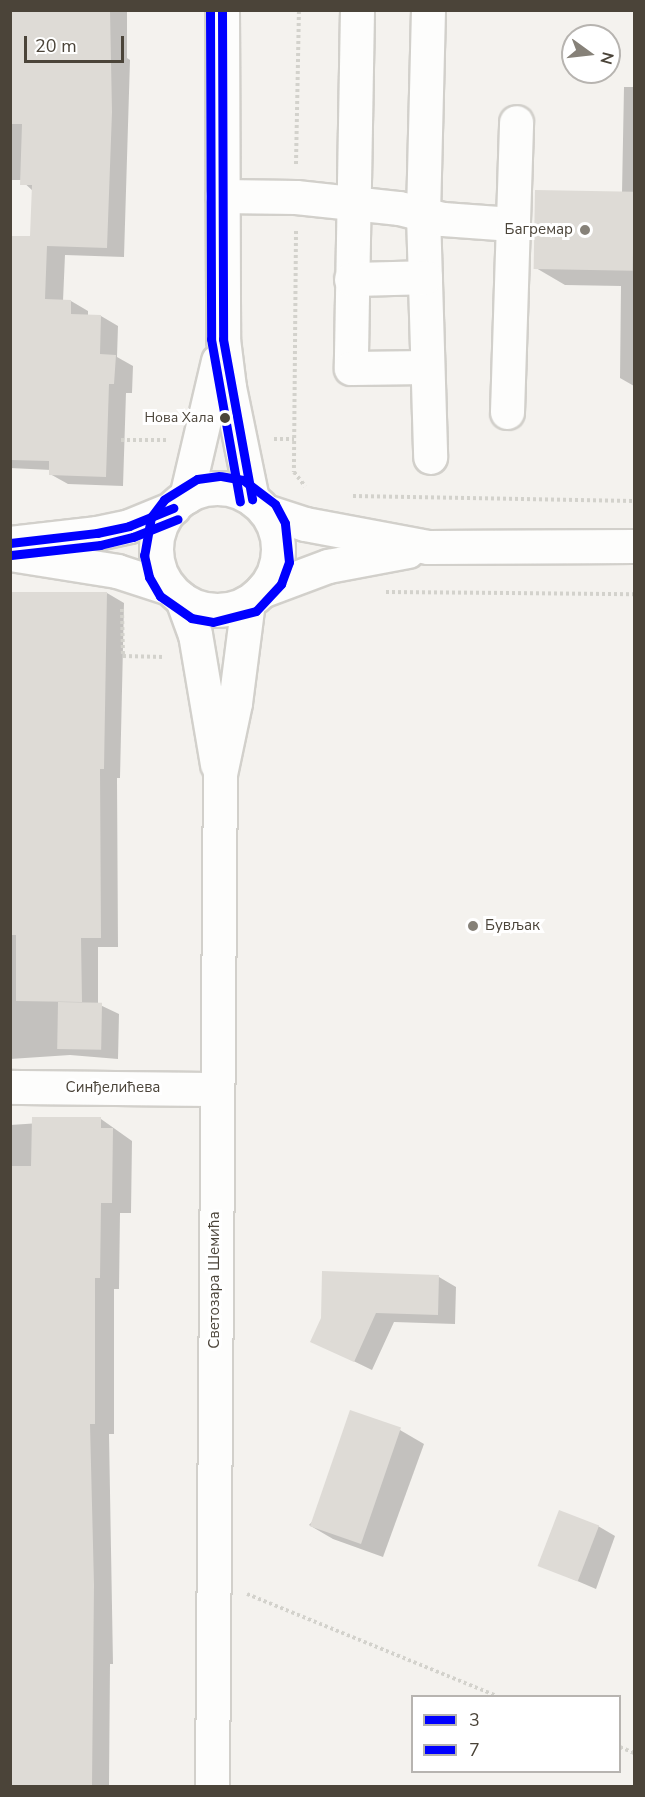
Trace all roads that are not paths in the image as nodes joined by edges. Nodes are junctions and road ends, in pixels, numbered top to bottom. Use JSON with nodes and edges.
{"nodes":[{"id":1,"x":222,"y":10,"type":"edge"},
{"id":2,"x":357,"y":10,"type":"edge"},
{"id":3,"x":428,"y":10,"type":"edge"},
{"id":4,"x":516,"y":122,"type":"dead end"},
{"id":5,"x":222,"y":196,"type":"junction"},
{"id":6,"x":353,"y":205,"type":"junction"},
{"id":7,"x":423,"y":214,"type":"junction"},
{"id":8,"x":512,"y":224,"type":"junction"},
{"id":9,"x":425,"y":277,"type":"junction"},
{"id":10,"x":351,"y":279,"type":"junction"},
{"id":11,"x":224,"y":339,"type":"junction"},
{"id":12,"x":427,"y":367,"type":"junction"},
{"id":13,"x":507,"y":412,"type":"dead end"},
{"id":14,"x":430,"y":457,"type":"dead end"},
{"id":15,"x":179,"y":502,"type":"junction"},
{"id":16,"x":258,"y":505,"type":"junction"},
{"id":17,"x":10,"y":543,"type":"edge"},
{"id":18,"x":634,"y":546,"type":"edge"},
{"id":19,"x":428,"y":548,"type":"junction"},
{"id":20,"x":10,"y":554,"type":"edge"},
{"id":21,"x":175,"y":593,"type":"junction"},
{"id":22,"x":254,"y":597,"type":"junction"},
{"id":23,"x":220,"y":774,"type":"junction"},
{"id":24,"x":10,"y":1087,"type":"edge"},
{"id":25,"x":216,"y":1089,"type":"junction"},
{"id":26,"x":212,"y":1786,"type":"edge"}],
"edges":[{"from":1,"to":5,"type":"street"},
{"from":2,"to":6,"type":"street"},
{"from":3,"to":7,"type":"street"},
{"from":4,"to":8,"type":"street"},
{"from":5,"to":6,"type":"street"},
{"from":5,"to":11,"type":"street"},
{"from":6,"to":7,"type":"street"},
{"from":6,"to":10,"type":"street"},
{"from":7,"to":8,"type":"street"},
{"from":7,"to":9,"type":"street"},
{"from":8,"to":13,"type":"street"},
{"from":9,"to":10,"type":"street"},
{"from":9,"to":12,"type":"street"},
{"from":10,"to":12,"type":"street"},
{"from":11,"to":15,"type":"street"},
{"from":11,"to":16,"type":"street"},
{"from":12,"to":14,"type":"street"},
{"from":15,"to":16,"type":"street"},
{"from":15,"to":17,"type":"street"},
{"from":15,"to":21,"type":"street"},
{"from":16,"to":19,"type":"street"},
{"from":16,"to":22,"type":"street"},
{"from":18,"to":19,"type":"street"},
{"from":19,"to":22,"type":"street"},
{"from":20,"to":21,"type":"street"},
{"from":21,"to":22,"type":"street"},
{"from":21,"to":23,"type":"street","name":"Светозара Шемића"},
{"from":22,"to":23,"type":"street","name":"Светозара Шемића"},
{"from":23,"to":25,"type":"street","name":"Светозара Шемића"},
{"from":24,"to":25,"type":"street","name":"Синђелићева"},
{"from":25,"to":26,"type":"street","name":"Светозара Шемића"}]}
